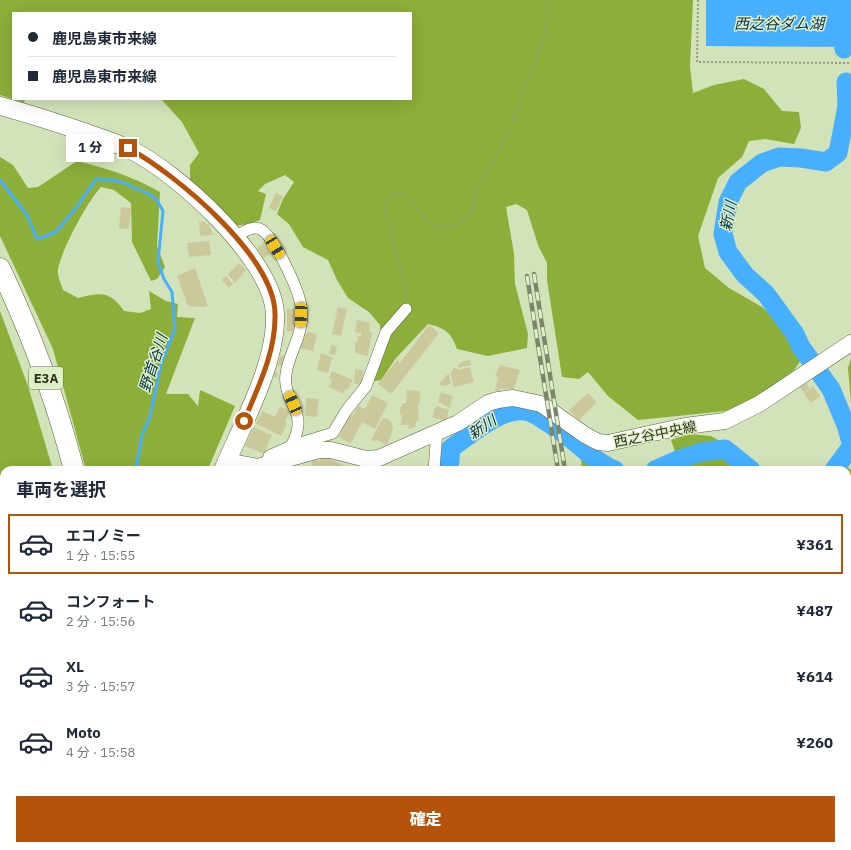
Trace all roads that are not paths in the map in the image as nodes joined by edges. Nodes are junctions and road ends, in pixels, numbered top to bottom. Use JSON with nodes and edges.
{"nodes":[{"id":1,"x":0,"y":106,"type":"edge"},
{"id":2,"x":235,"y":237,"type":"junction"},
{"id":3,"x":0,"y":268,"type":"edge"},
{"id":4,"x":406,"y":309,"type":"road end"},
{"id":5,"x":851,"y":343,"type":"edge"},
{"id":6,"x":437,"y":431,"type":"junction"},
{"id":7,"x":291,"y":446,"type":"junction"},
{"id":8,"x":73,"y":466,"type":"edge"},
{"id":9,"x":224,"y":466,"type":"edge"},
{"id":10,"x":258,"y":466,"type":"edge"},
{"id":11,"x":263,"y":466,"type":"edge"},
{"id":12,"x":434,"y":466,"type":"edge"}],
"edges":[{"from":1,"to":2,"type":"main road"},
{"from":2,"to":7,"type":"street"},
{"from":2,"to":9,"type":"main road"},
{"from":3,"to":8,"type":"highway","number":"E3A"},
{"from":4,"to":7,"type":"street"},
{"from":5,"to":6,"type":"street","name":"西之谷中央線"},
{"from":6,"to":11,"type":"street","name":"西之谷中央線"},
{"from":6,"to":12,"type":"street"},
{"from":7,"to":10,"type":"street"}]}
